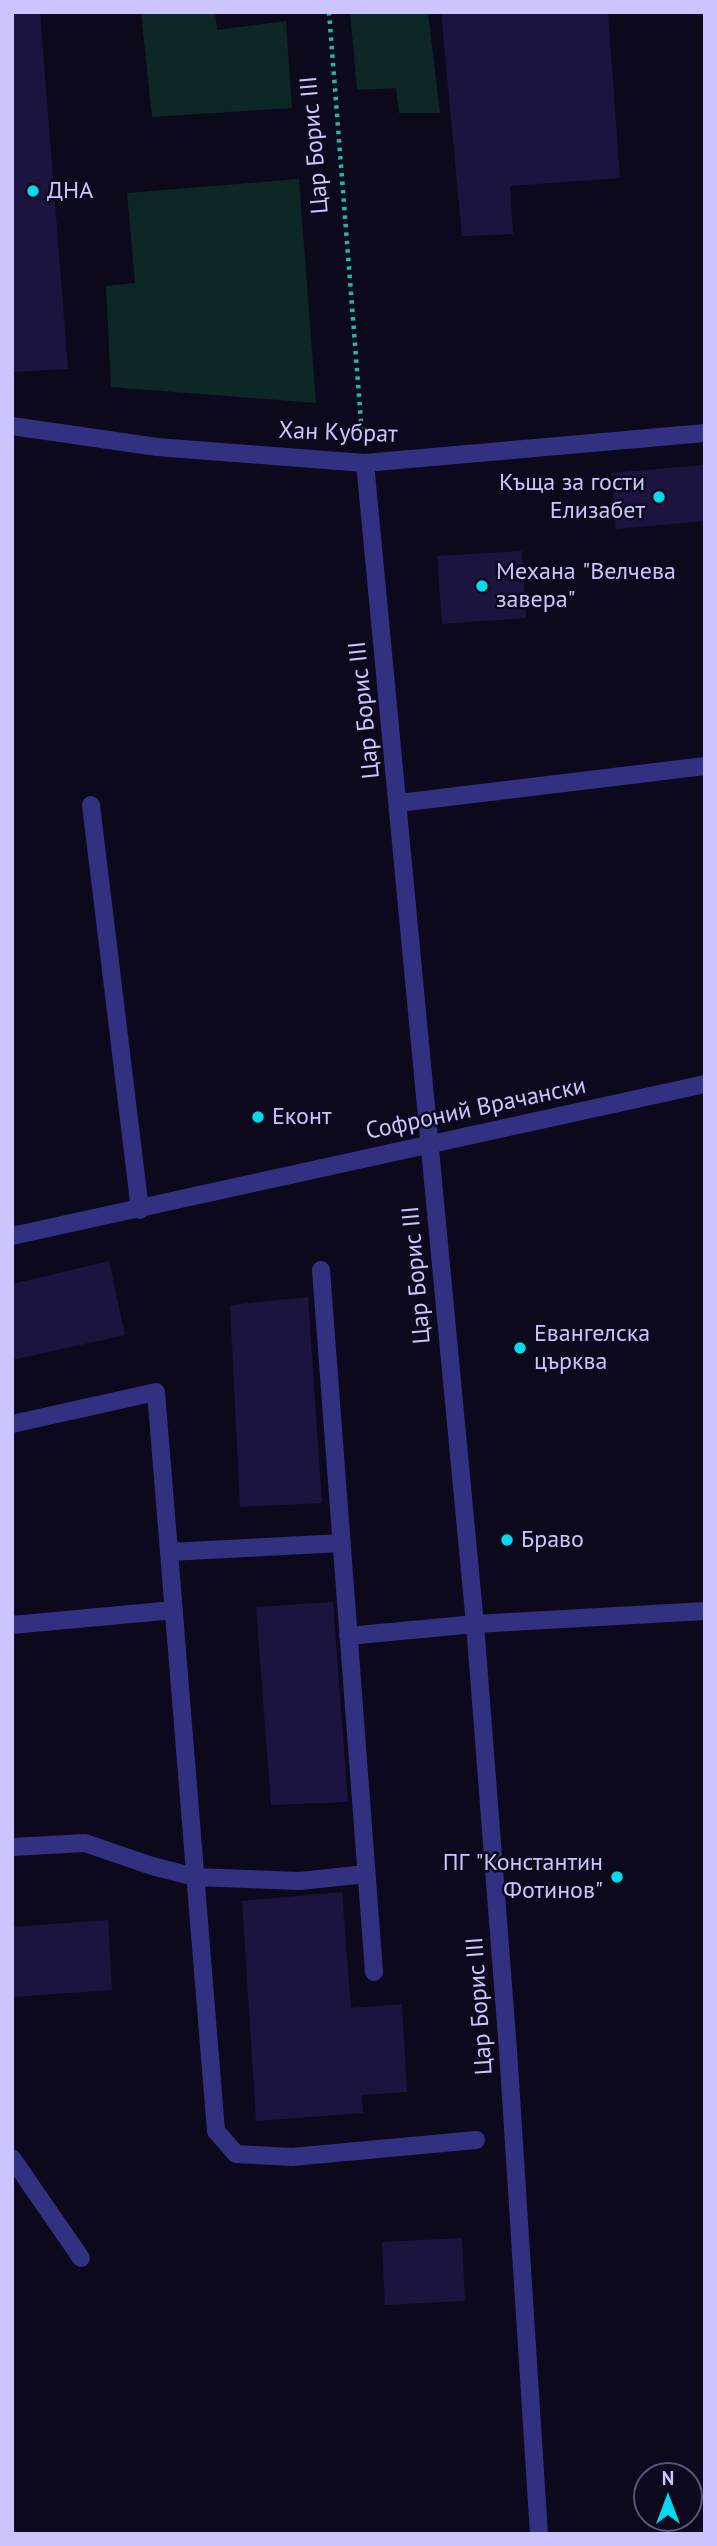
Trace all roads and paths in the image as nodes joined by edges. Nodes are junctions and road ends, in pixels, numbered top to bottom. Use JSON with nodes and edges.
{"nodes":[{"id":1,"x":329,"y":12,"type":"edge"},
{"id":2,"x":12,"y":426,"type":"edge"},
{"id":3,"x":705,"y":433,"type":"edge"},
{"id":4,"x":365,"y":463,"type":"junction"},
{"id":5,"x":705,"y":766,"type":"edge"},
{"id":6,"x":399,"y":803,"type":"junction"},
{"id":7,"x":91,"y":805,"type":"dead end"},
{"id":8,"x":705,"y":1084,"type":"edge"},
{"id":9,"x":429,"y":1144,"type":"junction"},
{"id":10,"x":140,"y":1210,"type":"junction"},
{"id":11,"x":12,"y":1236,"type":"edge"},
{"id":12,"x":321,"y":1270,"type":"dead end"},
{"id":13,"x":12,"y":1424,"type":"edge"},
{"id":14,"x":342,"y":1543,"type":"junction"},
{"id":15,"x":169,"y":1552,"type":"junction"},
{"id":16,"x":174,"y":1610,"type":"junction"},
{"id":17,"x":705,"y":1611,"type":"edge"},
{"id":18,"x":475,"y":1624,"type":"junction"},
{"id":19,"x":12,"y":1625,"type":"edge"},
{"id":20,"x":348,"y":1636,"type":"junction"},
{"id":21,"x":12,"y":1847,"type":"edge"},
{"id":22,"x":366,"y":1874,"type":"junction"},
{"id":23,"x":195,"y":1877,"type":"junction"},
{"id":24,"x":374,"y":1972,"type":"dead end"},
{"id":25,"x":476,"y":2140,"type":"dead end"},
{"id":26,"x":12,"y":2158,"type":"edge"},
{"id":27,"x":81,"y":2258,"type":"dead end"},
{"id":28,"x":539,"y":2534,"type":"edge"}],
"edges":[{"from":1,"to":4,"type":"path","name":"Цар Борис III"},
{"from":2,"to":4,"type":"street","name":"Хан Кубрат"},
{"from":3,"to":4,"type":"street","name":"Хан Кубрат"},
{"from":4,"to":6,"type":"street","name":"Цар Борис III"},
{"from":5,"to":6,"type":"street"},
{"from":6,"to":9,"type":"street","name":"Цар Борис III"},
{"from":7,"to":10,"type":"street"},
{"from":8,"to":9,"type":"street","name":"Софроний Врачански"},
{"from":9,"to":10,"type":"street","name":"Софроний Врачански"},
{"from":9,"to":18,"type":"street","name":"Цар Борис III"},
{"from":10,"to":11,"type":"street","name":"Софроний Врачански"},
{"from":12,"to":14,"type":"street"},
{"from":13,"to":15,"type":"street"},
{"from":14,"to":15,"type":"street"},
{"from":14,"to":20,"type":"street"},
{"from":15,"to":16,"type":"street"},
{"from":16,"to":19,"type":"street"},
{"from":16,"to":23,"type":"street"},
{"from":17,"to":18,"type":"street"},
{"from":18,"to":20,"type":"street"},
{"from":18,"to":28,"type":"street","name":"Цар Борис III"},
{"from":20,"to":22,"type":"street"},
{"from":21,"to":23,"type":"street"},
{"from":22,"to":23,"type":"street"},
{"from":22,"to":24,"type":"street"},
{"from":23,"to":25,"type":"street"},
{"from":26,"to":27,"type":"street"}]}
